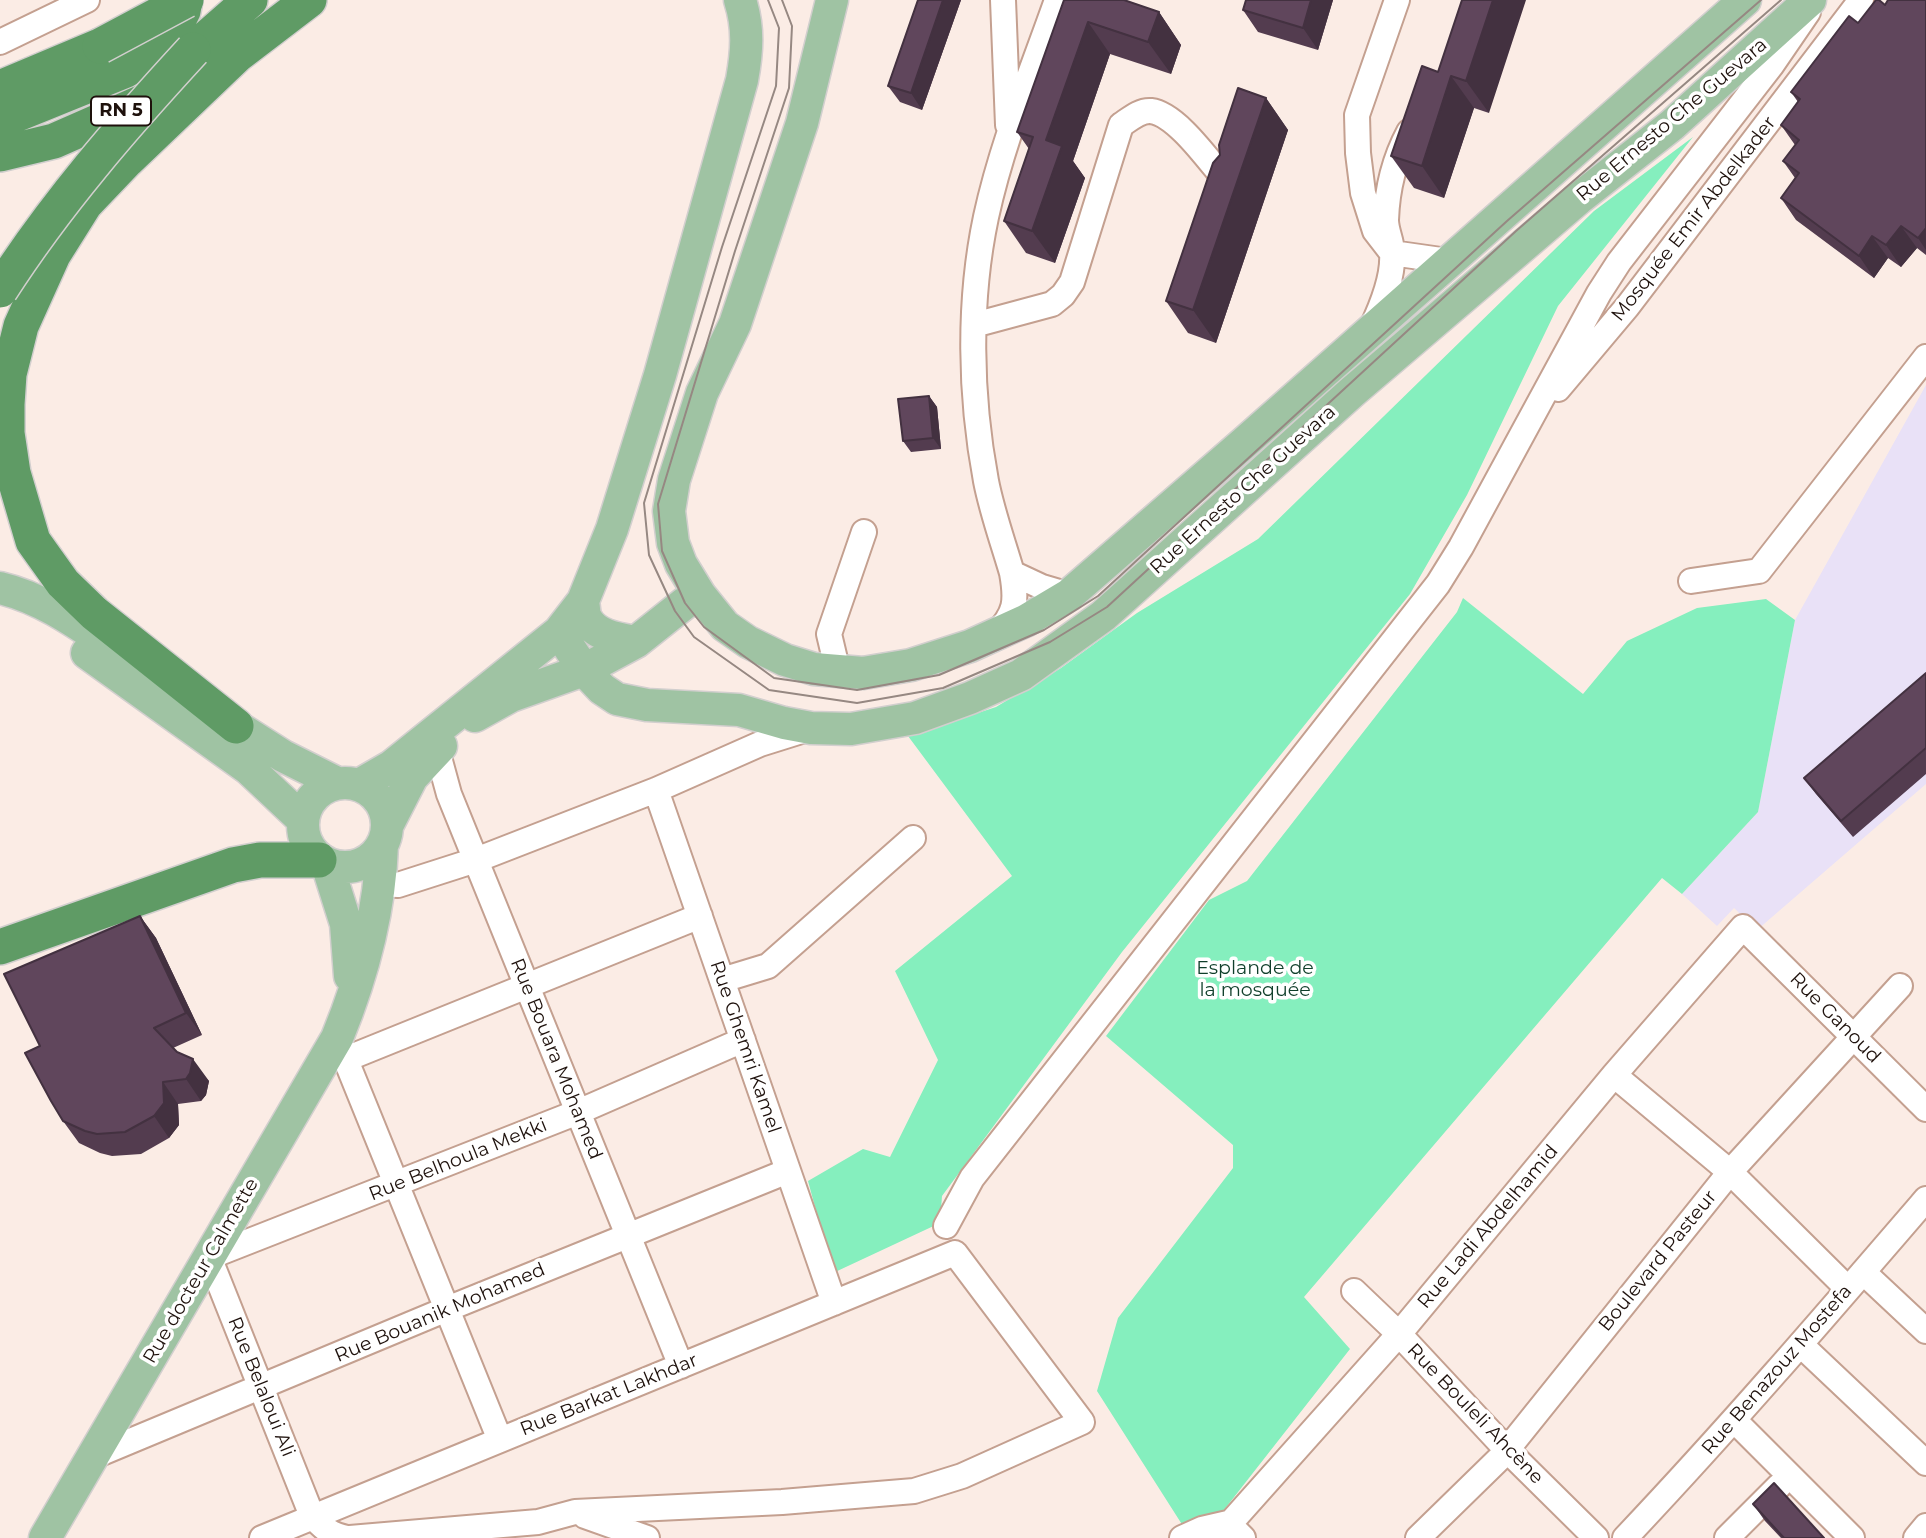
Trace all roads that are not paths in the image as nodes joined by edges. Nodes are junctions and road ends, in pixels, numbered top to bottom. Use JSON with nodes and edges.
{"nodes":[{"id":1,"x":87,"y":0,"type":"edge"},
{"id":2,"x":186,"y":0,"type":"edge"},
{"id":3,"x":250,"y":0,"type":"edge"},
{"id":4,"x":740,"y":0,"type":"edge"},
{"id":5,"x":832,"y":0,"type":"edge"},
{"id":6,"x":1003,"y":0,"type":"edge"},
{"id":7,"x":1057,"y":0,"type":"edge"},
{"id":8,"x":1396,"y":0,"type":"edge"},
{"id":9,"x":1745,"y":0,"type":"edge"},
{"id":10,"x":1810,"y":0,"type":"edge"},
{"id":11,"x":1816,"y":0,"type":"edge"},
{"id":12,"x":1861,"y":0,"type":"edge"},
{"id":13,"x":311,"y":2,"type":"edge"},
{"id":14,"x":0,"y":42,"type":"edge"},
{"id":15,"x":237,"y":55,"type":"junction"},
{"id":16,"x":0,"y":88,"type":"edge"},
{"id":17,"x":1419,"y":114,"type":"edge"},
{"id":18,"x":0,"y":121,"type":"edge"},
{"id":19,"x":1009,"y":139,"type":"junction"},
{"id":20,"x":0,"y":154,"type":"edge"},
{"id":21,"x":1228,"y":183,"type":"edge"},
{"id":22,"x":1392,"y":253,"type":"junction"},
{"id":23,"x":1448,"y":261,"type":"junction"},
{"id":24,"x":0,"y":290,"type":"edge"},
{"id":25,"x":974,"y":325,"type":"junction"},
{"id":26,"x":1369,"y":332,"type":"junction"},
{"id":27,"x":1926,"y":357,"type":"edge"},
{"id":28,"x":1522,"y":433,"type":"junction"},
{"id":29,"x":0,"y":517,"type":"edge"},
{"id":30,"x":864,"y":531,"type":"dead end"},
{"id":31,"x":33,"y":541,"type":"junction"},
{"id":32,"x":1012,"y":573,"type":"junction"},
{"id":33,"x":1691,"y":581,"type":"dead end"},
{"id":34,"x":0,"y":588,"type":"edge"},
{"id":35,"x":1069,"y":595,"type":"junction"},
{"id":36,"x":700,"y":596,"type":"junction"},
{"id":37,"x":0,"y":597,"type":"edge"},
{"id":38,"x":583,"y":601,"type":"junction"},
{"id":39,"x":559,"y":632,"type":"junction"},
{"id":40,"x":996,"y":634,"type":"junction"},
{"id":41,"x":636,"y":642,"type":"junction"},
{"id":42,"x":584,"y":670,"type":"junction"},
{"id":43,"x":838,"y":672,"type":"junction"},
{"id":44,"x":236,"y":726,"type":"junction"},
{"id":45,"x":811,"y":728,"type":"junction"},
{"id":46,"x":437,"y":750,"type":"junction"},
{"id":47,"x":348,"y":784,"type":"junction"},
{"id":48,"x":656,"y":790,"type":"junction"},
{"id":49,"x":302,"y":818,"type":"junction"},
{"id":50,"x":385,"y":836,"type":"junction"},
{"id":51,"x":913,"y":838,"type":"dead end"},
{"id":52,"x":475,"y":860,"type":"junction"},
{"id":53,"x":323,"y":862,"type":"junction"},
{"id":54,"x":379,"y":884,"type":"junction"},
{"id":55,"x":700,"y":916,"type":"junction"},
{"id":56,"x":1743,"y":927,"type":"joint"},
{"id":57,"x":0,"y":947,"type":"edge"},
{"id":58,"x":722,"y":980,"type":"junction"},
{"id":59,"x":527,"y":986,"type":"junction"},
{"id":60,"x":1900,"y":986,"type":"dead end"},
{"id":61,"x":352,"y":1002,"type":"junction"},
{"id":62,"x":1856,"y":1037,"type":"junction"},
{"id":63,"x":743,"y":1040,"type":"junction"},
{"id":64,"x":341,"y":1049,"type":"junction"},
{"id":65,"x":1614,"y":1075,"type":"junction"},
{"id":66,"x":1926,"y":1109,"type":"edge"},
{"id":67,"x":578,"y":1112,"type":"junction"},
{"id":68,"x":788,"y":1171,"type":"junction"},
{"id":69,"x":1730,"y":1172,"type":"junction"},
{"id":70,"x":397,"y":1185,"type":"junction"},
{"id":71,"x":1926,"y":1199,"type":"edge"},
{"id":72,"x":946,"y":1226,"type":"dead end"},
{"id":73,"x":628,"y":1235,"type":"junction"},
{"id":74,"x":209,"y":1257,"type":"junction"},
{"id":75,"x":1856,"y":1280,"type":"junction"},
{"id":76,"x":1354,"y":1291,"type":"dead end"},
{"id":77,"x":834,"y":1303,"type":"junction"},
{"id":78,"x":447,"y":1309,"type":"junction"},
{"id":79,"x":1926,"y":1331,"type":"edge"},
{"id":80,"x":1399,"y":1334,"type":"junction"},
{"id":81,"x":1801,"y":1345,"type":"junction"},
{"id":82,"x":681,"y":1366,"type":"junction"},
{"id":83,"x":261,"y":1388,"type":"junction"},
{"id":84,"x":1734,"y":1420,"type":"junction"},
{"id":85,"x":500,"y":1440,"type":"junction"},
{"id":86,"x":1507,"y":1450,"type":"junction"},
{"id":87,"x":92,"y":1457,"type":"junction"},
{"id":88,"x":1926,"y":1463,"type":"edge"},
{"id":89,"x":1789,"y":1475,"type":"junction"},
{"id":90,"x":575,"y":1512,"type":"junction"},
{"id":91,"x":312,"y":1516,"type":"junction"},
{"id":92,"x":1926,"y":1526,"type":"edge"},
{"id":93,"x":1230,"y":1533,"type":"edge"},
{"id":94,"x":45,"y":1538,"type":"edge"},
{"id":95,"x":262,"y":1538,"type":"edge"},
{"id":96,"x":348,"y":1538,"type":"edge"},
{"id":97,"x":647,"y":1538,"type":"edge"},
{"id":98,"x":1182,"y":1538,"type":"edge"},
{"id":99,"x":1418,"y":1538,"type":"edge"},
{"id":100,"x":1596,"y":1538,"type":"edge"},
{"id":101,"x":1625,"y":1538,"type":"edge"},
{"id":102,"x":1727,"y":1538,"type":"edge"},
{"id":103,"x":1852,"y":1538,"type":"edge"},
{"id":104,"x":1916,"y":1538,"type":"edge"}],
"edges":[{"from":1,"to":14,"type":"street"},
{"from":2,"to":16,"type":"highway","bridge":true},
{"from":2,"to":18,"type":"highway"},
{"from":3,"to":24,"type":"highway","bridge":true},
{"from":4,"to":38,"type":"main road"},
{"from":5,"to":36,"type":"main road","name":"Rue Ernesto Che Guevara"},
{"from":6,"to":19,"type":"street"},
{"from":7,"to":19,"type":"street"},
{"from":8,"to":22,"type":"street"},
{"from":9,"to":23,"type":"main road","name":"Rue Ernesto Che Guevara"},
{"from":10,"to":45,"type":"main road","name":"Rue Ernesto Che Guevara"},
{"from":11,"to":28,"type":"street"},
{"from":12,"to":28,"type":"street","name":"Mosquée Emir Abdelkader"},
{"from":13,"to":15,"type":"highway","number":"RN 5"},
{"from":15,"to":20,"type":"highway","number":"RN 5"},
{"from":15,"to":31,"type":"highway"},
{"from":17,"to":22,"type":"street"},
{"from":19,"to":25,"type":"street"},
{"from":21,"to":25,"type":"street"},
{"from":22,"to":23,"type":"street"},
{"from":22,"to":26,"type":"street"},
{"from":23,"to":26,"type":"main road","name":"Rue Ernesto Che Guevara"},
{"from":25,"to":32,"type":"street"},
{"from":26,"to":35,"type":"main road","name":"Rue Ernesto Che Guevara"},
{"from":27,"to":33,"type":"street"},
{"from":28,"to":72,"type":"street"},
{"from":29,"to":31,"type":"highway"},
{"from":30,"to":43,"type":"street"},
{"from":31,"to":44,"type":"highway"},
{"from":32,"to":35,"type":"street"},
{"from":32,"to":40,"type":"street"},
{"from":34,"to":44,"type":"main road"},
{"from":35,"to":40,"type":"main road","name":"Rue Ernesto Che Guevara"},
{"from":36,"to":41,"type":"main road"},
{"from":36,"to":43,"type":"main road","name":"Rue Ernesto Che Guevara"},
{"from":37,"to":49,"type":"main road"},
{"from":38,"to":39,"type":"main road"},
{"from":38,"to":41,"type":"main road"},
{"from":39,"to":42,"type":"main road","name":"Rue Ernesto Che Guevara"},
{"from":39,"to":47,"type":"main road"},
{"from":40,"to":43,"type":"main road","name":"Rue Ernesto Che Guevara"},
{"from":41,"to":42,"type":"main road"},
{"from":42,"to":45,"type":"main road","name":"Rue Ernesto Che Guevara"},
{"from":42,"to":46,"type":"main road"},
{"from":44,"to":47,"type":"main road"},
{"from":45,"to":48,"type":"street"},
{"from":46,"to":50,"type":"main road"},
{"from":46,"to":52,"type":"street","name":"Rue Bouara Mohamed"},
{"from":47,"to":49,"type":"main road"},
{"from":47,"to":50,"type":"main road"},
{"from":48,"to":52,"type":"street"},
{"from":48,"to":55,"type":"street","name":"Rue Ghemri Kamel"},
{"from":49,"to":53,"type":"main road"},
{"from":50,"to":53,"type":"main road"},
{"from":50,"to":54,"type":"main road","name":"Rue docteur Calmette"},
{"from":51,"to":58,"type":"street"},
{"from":52,"to":54,"type":"street"},
{"from":52,"to":59,"type":"street","name":"Rue Bouara Mohamed"},
{"from":53,"to":57,"type":"highway"},
{"from":53,"to":61,"type":"main road","name":"Rue docteur Calmette"},
{"from":54,"to":61,"type":"main road","name":"Rue docteur Calmette"},
{"from":55,"to":58,"type":"street","name":"Rue Ghemri Kamel"},
{"from":55,"to":59,"type":"street"},
{"from":56,"to":62,"type":"street","name":"Rue Ganoud"},
{"from":56,"to":65,"type":"street","name":"Rue Ladi Abdelhamid"},
{"from":58,"to":63,"type":"street","name":"Rue Ghemri Kamel"},
{"from":59,"to":64,"type":"street"},
{"from":59,"to":67,"type":"street","name":"Rue Bouara Mohamed"},
{"from":60,"to":62,"type":"street","name":"Boulevard Pasteur"},
{"from":61,"to":64,"type":"main road","name":"Rue docteur Calmette"},
{"from":62,"to":66,"type":"street","name":"Rue Ganoud"},
{"from":62,"to":69,"type":"street","name":"Boulevard Pasteur"},
{"from":63,"to":67,"type":"street","name":"Rue Belhoula Mekki"},
{"from":63,"to":68,"type":"street","name":"Rue Ghemri Kamel"},
{"from":64,"to":70,"type":"street"},
{"from":64,"to":74,"type":"main road","name":"Rue docteur Calmette"},
{"from":65,"to":69,"type":"street"},
{"from":65,"to":80,"type":"street","name":"Rue Ladi Abdelhamid"},
{"from":67,"to":70,"type":"street","name":"Rue Belhoula Mekki"},
{"from":67,"to":73,"type":"street","name":"Rue Bouara Mohamed"},
{"from":68,"to":73,"type":"street","name":"Rue Bouanik Mohamed"},
{"from":68,"to":77,"type":"street","name":"Rue Ghemri Kamel"},
{"from":69,"to":75,"type":"street"},
{"from":69,"to":86,"type":"street","name":"Boulevard Pasteur"},
{"from":70,"to":74,"type":"street","name":"Rue Belhoula Mekki"},
{"from":70,"to":78,"type":"street"},
{"from":71,"to":75,"type":"street","name":"Rue Benazouz Mostefa"},
{"from":73,"to":78,"type":"street","name":"Rue Bouanik Mohamed"},
{"from":73,"to":82,"type":"street","name":"Rue Bouara Mohamed"},
{"from":74,"to":83,"type":"street","name":"Rue Belaloui Ali"},
{"from":74,"to":87,"type":"main road","name":"Rue docteur Calmette"},
{"from":75,"to":79,"type":"street"},
{"from":75,"to":81,"type":"street","name":"Rue Benazouz Mostefa"},
{"from":76,"to":80,"type":"street","name":"Rue Bouleli Ahcène"},
{"from":77,"to":82,"type":"street","name":"Rue Barkat Lakhdar"},
{"from":77,"to":90,"type":"street","name":"Rue Barkat Lakhdar"},
{"from":78,"to":83,"type":"street","name":"Rue Bouanik Mohamed"},
{"from":78,"to":85,"type":"street"},
{"from":80,"to":86,"type":"street","name":"Rue Bouleli Ahcène"},
{"from":80,"to":93,"type":"street","name":"Rue Ladi Abdelhamid"},
{"from":81,"to":84,"type":"street","name":"Rue Benazouz Mostefa"},
{"from":81,"to":88,"type":"street"},
{"from":82,"to":85,"type":"street","name":"Rue Barkat Lakhdar"},
{"from":83,"to":87,"type":"street","name":"Rue Bouanik Mohamed"},
{"from":83,"to":91,"type":"street","name":"Rue Belaloui Ali"},
{"from":84,"to":89,"type":"street"},
{"from":84,"to":101,"type":"street","name":"Rue Benazouz Mostefa"},
{"from":85,"to":91,"type":"street","name":"Rue Barkat Lakhdar"},
{"from":86,"to":99,"type":"street","name":"Boulevard Pasteur"},
{"from":86,"to":100,"type":"street","name":"Rue Bouleli Ahcène"},
{"from":87,"to":94,"type":"main road","name":"Rue docteur Calmette"},
{"from":89,"to":102,"type":"street"},
{"from":89,"to":103,"type":"street"},
{"from":90,"to":96,"type":"street"},
{"from":90,"to":97,"type":"street"},
{"from":91,"to":95,"type":"street","name":"Rue Barkat Lakhdar"},
{"from":91,"to":96,"type":"street"},
{"from":92,"to":104,"type":"street"},
{"from":93,"to":98,"type":"street"}]}
